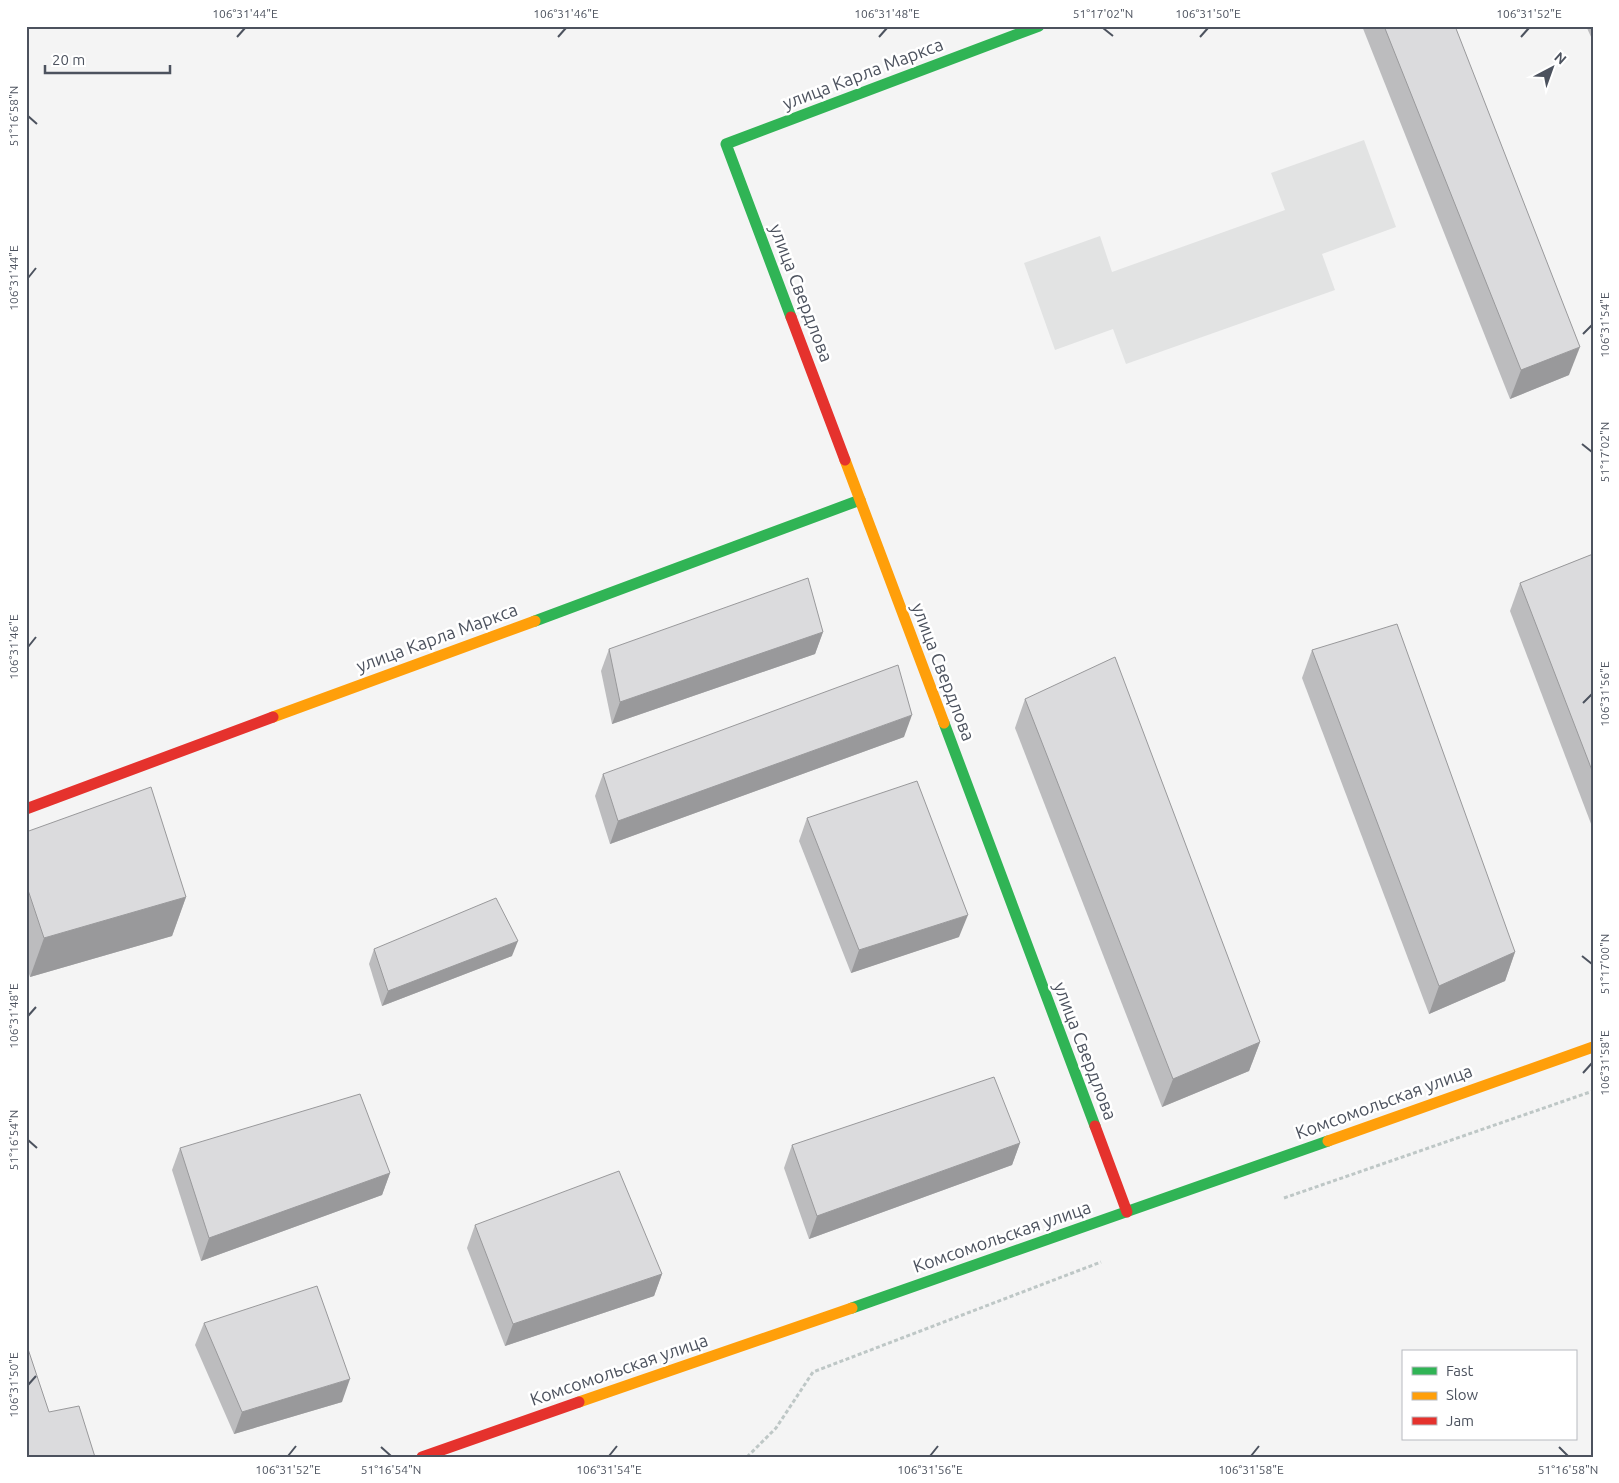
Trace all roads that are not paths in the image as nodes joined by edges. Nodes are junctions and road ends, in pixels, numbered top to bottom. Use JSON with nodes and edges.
{"nodes":[{"id":1,"x":1040,"y":26,"type":"edge"},
{"id":2,"x":726,"y":144,"type":"joint"},
{"id":3,"x":860,"y":500,"type":"junction"},
{"id":4,"x":26,"y":809,"type":"edge"},
{"id":5,"x":1593,"y":1047,"type":"edge"},
{"id":6,"x":1127,"y":1212,"type":"junction"},
{"id":7,"x":422,"y":1457,"type":"edge"}],
"edges":[{"from":1,"to":2,"type":"street","name":"улица Карла Маркса"},
{"from":2,"to":3,"type":"street","name":"улица Свердлова"},
{"from":3,"to":4,"type":"street","name":"улица Карла Маркса"},
{"from":3,"to":6,"type":"street","name":"улица Свердлова"},
{"from":5,"to":6,"type":"street","name":"Комсомольская улица"},
{"from":6,"to":7,"type":"street","name":"Комсомольская улица"}]}
